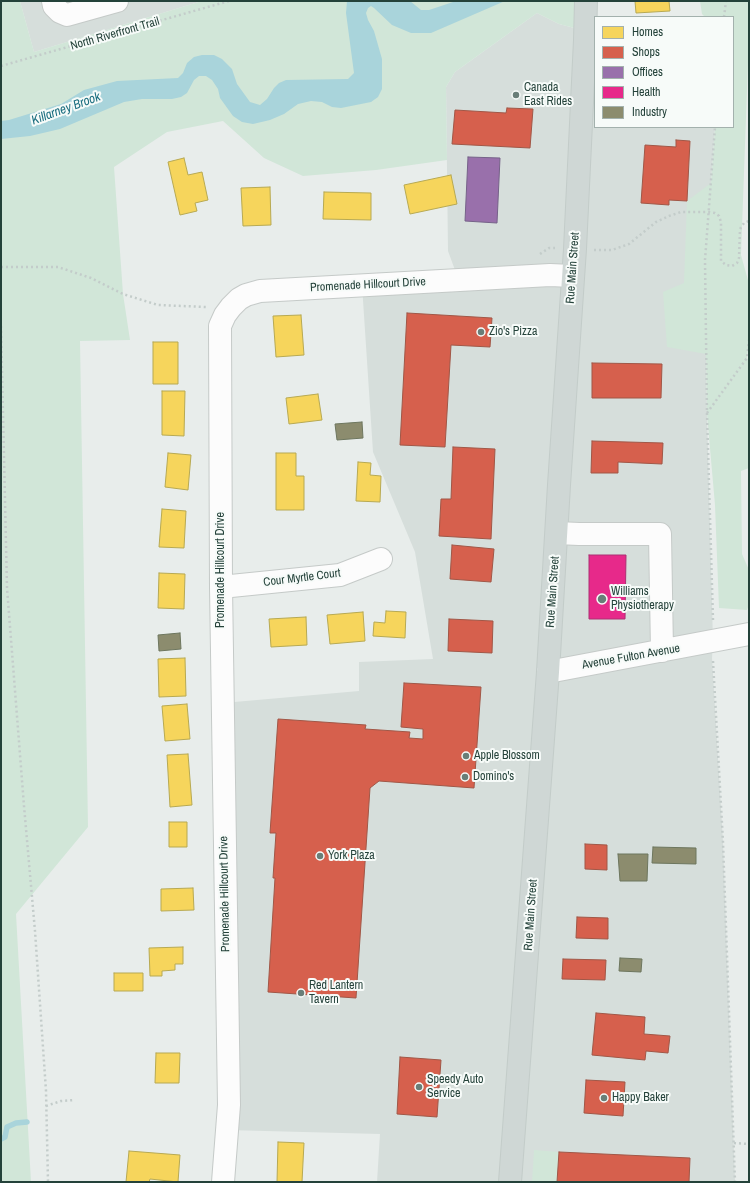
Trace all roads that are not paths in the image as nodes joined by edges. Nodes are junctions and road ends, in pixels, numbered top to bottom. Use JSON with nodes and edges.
{"nodes":[{"id":1,"x":53,"y":1,"type":"edge"},
{"id":2,"x":117,"y":1,"type":"edge"},
{"id":3,"x":586,"y":1,"type":"edge"},
{"id":4,"x":572,"y":276,"type":"junction"},
{"id":5,"x":557,"y":533,"type":"junction"},
{"id":6,"x":381,"y":559,"type":"dead end"},
{"id":7,"x":221,"y":587,"type":"junction"},
{"id":8,"x":749,"y":634,"type":"edge"},
{"id":9,"x":662,"y":651,"type":"junction"},
{"id":10,"x":548,"y":672,"type":"junction"},
{"id":11,"x":222,"y":1182,"type":"edge"},
{"id":12,"x":510,"y":1182,"type":"edge"}],
"edges":[{"from":1,"to":2,"type":"street"},
{"from":3,"to":4,"type":"main road","name":"Rue Main Street"},
{"from":4,"to":5,"type":"main road","name":"Rue Main Street"},
{"from":4,"to":7,"type":"street","name":"Promenade Hillcourt Drive"},
{"from":5,"to":9,"type":"street"},
{"from":5,"to":10,"type":"main road","name":"Rue Main Street"},
{"from":6,"to":7,"type":"street","name":"Cour Myrtle Court"},
{"from":7,"to":11,"type":"street","name":"Promenade Hillcourt Drive"},
{"from":8,"to":9,"type":"street","name":"Avenue Fulton Avenue"},
{"from":9,"to":10,"type":"street","name":"Avenue Fulton Avenue"},
{"from":10,"to":12,"type":"main road","name":"Rue Main Street"}]}
